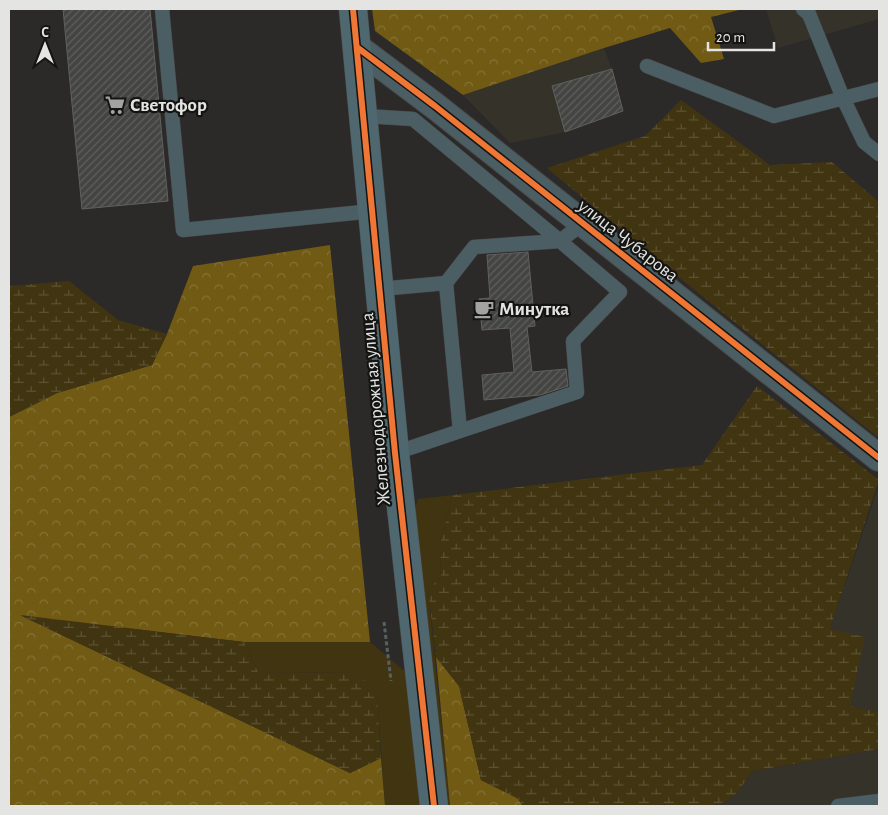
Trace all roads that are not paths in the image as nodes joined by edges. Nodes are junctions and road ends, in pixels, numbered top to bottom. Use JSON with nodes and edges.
{"nodes":[{"id":1,"x":162,"y":9,"type":"edge"},
{"id":2,"x":354,"y":9,"type":"edge"},
{"id":3,"x":803,"y":9,"type":"edge"},
{"id":4,"x":358,"y":48,"type":"junction"},
{"id":5,"x":647,"y":66,"type":"dead end"},
{"id":6,"x":879,"y":89,"type":"edge"},
{"id":7,"x":843,"y":98,"type":"junction"},
{"id":8,"x":365,"y":116,"type":"junction"},
{"id":9,"x":879,"y":154,"type":"edge"},
{"id":10,"x":373,"y":211,"type":"junction"},
{"id":11,"x":582,"y":224,"type":"junction"},
{"id":12,"x":560,"y":241,"type":"junction"},
{"id":13,"x":446,"y":283,"type":"junction"},
{"id":14,"x":380,"y":289,"type":"junction"},
{"id":15,"x":460,"y":431,"type":"junction"},
{"id":16,"x":395,"y":453,"type":"junction"},
{"id":17,"x":879,"y":458,"type":"edge"},
{"id":18,"x":879,"y":801,"type":"edge"},
{"id":19,"x":434,"y":806,"type":"edge"},
{"id":20,"x":838,"y":806,"type":"edge"}],
"edges":[{"from":1,"to":10,"type":"lane"},
{"from":2,"to":4,"type":"street","name":"Железнодорожная улица"},
{"from":3,"to":7,"type":"lane"},
{"from":4,"to":8,"type":"street","name":"Железнодорожная улица"},
{"from":4,"to":11,"type":"street","name":"улица Чубарова"},
{"from":5,"to":7,"type":"lane"},
{"from":6,"to":7,"type":"lane"},
{"from":7,"to":9,"type":"lane"},
{"from":8,"to":10,"type":"street","name":"Железнодорожная улица"},
{"from":8,"to":12,"type":"lane"},
{"from":10,"to":14,"type":"street","name":"Железнодорожная улица"},
{"from":11,"to":12,"type":"lane"},
{"from":11,"to":17,"type":"street","name":"улица Чубарова"},
{"from":12,"to":13,"type":"lane"},
{"from":12,"to":15,"type":"lane"},
{"from":13,"to":14,"type":"lane"},
{"from":13,"to":15,"type":"lane"},
{"from":14,"to":16,"type":"street","name":"Железнодорожная улица"},
{"from":15,"to":16,"type":"lane"},
{"from":16,"to":19,"type":"street","name":"Железнодорожная улица"},
{"from":18,"to":20,"type":"lane"}]}
